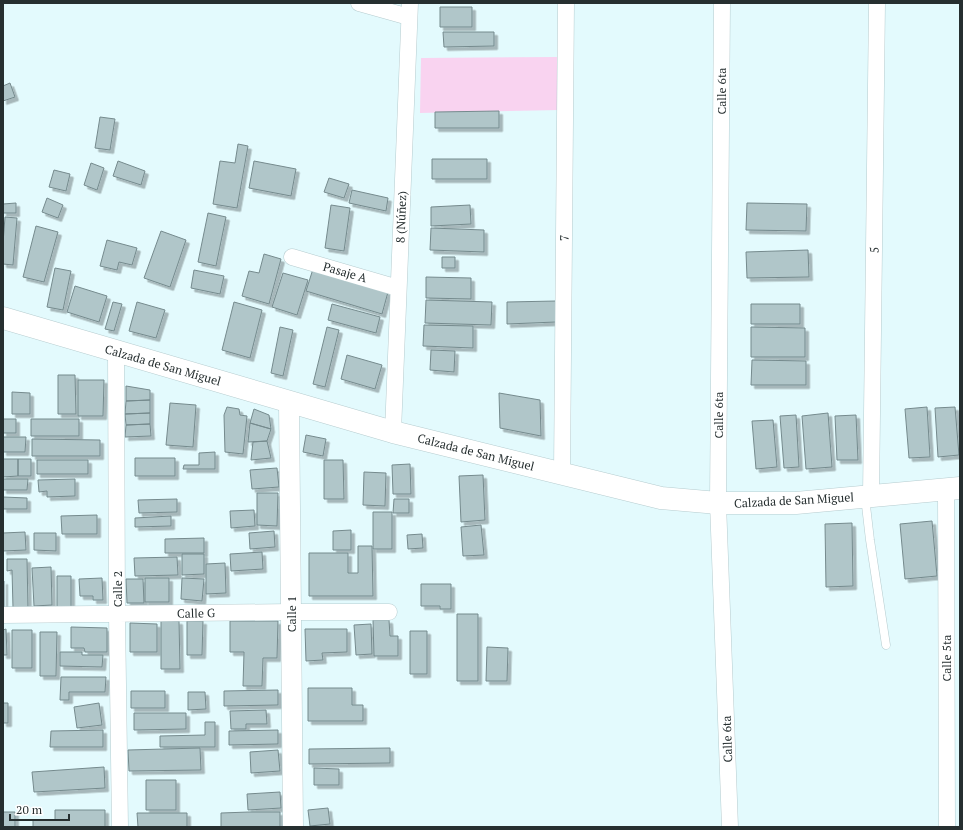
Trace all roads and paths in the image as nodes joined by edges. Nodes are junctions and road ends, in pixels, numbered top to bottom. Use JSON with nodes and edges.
{"nodes":[{"id":1,"x":359,"y":3,"type":"edge"},
{"id":2,"x":566,"y":3,"type":"edge"},
{"id":3,"x":722,"y":3,"type":"edge"},
{"id":4,"x":877,"y":3,"type":"edge"},
{"id":5,"x":409,"y":10,"type":"edge"},
{"id":6,"x":292,"y":257,"type":"dead end"},
{"id":7,"x":398,"y":288,"type":"junction"},
{"id":8,"x":3,"y":318,"type":"edge"},
{"id":9,"x":116,"y":351,"type":"junction"},
{"id":10,"x":289,"y":402,"type":"junction"},
{"id":11,"x":393,"y":432,"type":"junction"},
{"id":12,"x":562,"y":472,"type":"junction"},
{"id":13,"x":953,"y":488,"type":"edge"},
{"id":14,"x":868,"y":497,"type":"junction"},
{"id":15,"x":718,"y":504,"type":"junction"},
{"id":16,"x":291,"y":612,"type":"junction"},
{"id":17,"x":389,"y":612,"type":"dead end"},
{"id":18,"x":117,"y":614,"type":"junction"},
{"id":19,"x":3,"y":615,"type":"edge"},
{"id":20,"x":886,"y":645,"type":"dead end"},
{"id":21,"x":120,"y":827,"type":"edge"},
{"id":22,"x":293,"y":827,"type":"edge"},
{"id":23,"x":730,"y":827,"type":"edge"},
{"id":24,"x":946,"y":827,"type":"edge"}],
"edges":[{"from":1,"to":5,"type":"street"},
{"from":2,"to":12,"type":"street","name":"7"},
{"from":3,"to":15,"type":"street","name":"Calle 6ta"},
{"from":4,"to":14,"type":"street","name":"5"},
{"from":5,"to":7,"type":"street","name":"8 (Núñez)"},
{"from":6,"to":7,"type":"street","name":"Pasaje A"},
{"from":7,"to":11,"type":"street","name":"8 (Núñez)"},
{"from":8,"to":9,"type":"main road","name":"Calzada de San Miguel"},
{"from":9,"to":10,"type":"main road","name":"Calzada de San Miguel"},
{"from":9,"to":18,"type":"street","name":"Calle 2"},
{"from":10,"to":11,"type":"main road","name":"Calzada de San Miguel"},
{"from":10,"to":16,"type":"street","name":"Calle 1"},
{"from":11,"to":12,"type":"main road","name":"Calzada de San Miguel"},
{"from":12,"to":15,"type":"main road","name":"Calzada de San Miguel"},
{"from":13,"to":14,"type":"main road","name":"Calzada de San Miguel"},
{"from":13,"to":24,"type":"street","name":"Calle 5ta"},
{"from":14,"to":15,"type":"main road","name":"Calzada de San Miguel"},
{"from":14,"to":20,"type":"lane"},
{"from":15,"to":23,"type":"street","name":"Calle 6ta"},
{"from":16,"to":17,"type":"street","name":"Calle G"},
{"from":16,"to":18,"type":"street","name":"Calle G"},
{"from":16,"to":22,"type":"street","name":"Calle 1"},
{"from":18,"to":19,"type":"street","name":"Calle G"},
{"from":18,"to":21,"type":"street","name":"Calle 2"}]}
